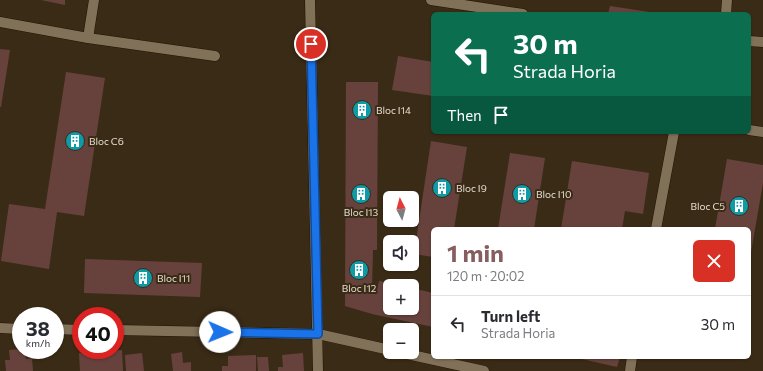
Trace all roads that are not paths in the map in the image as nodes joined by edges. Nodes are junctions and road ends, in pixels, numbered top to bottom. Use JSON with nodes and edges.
{"nodes":[{"id":1,"x":94,"y":0,"type":"edge"},
{"id":2,"x":310,"y":0,"type":"edge"},
{"id":3,"x":432,"y":0,"type":"edge"},
{"id":4,"x":727,"y":0,"type":"edge"},
{"id":5,"x":510,"y":12,"type":"edge"},
{"id":6,"x":726,"y":12,"type":"edge"},
{"id":7,"x":0,"y":22,"type":"edge"},
{"id":8,"x":88,"y":38,"type":"junction"},
{"id":9,"x":751,"y":41,"type":"edge"},
{"id":10,"x":763,"y":42,"type":"edge"},
{"id":11,"x":215,"y":56,"type":"dead end"},
{"id":12,"x":751,"y":130,"type":"edge"},
{"id":13,"x":763,"y":132,"type":"edge"},
{"id":14,"x":674,"y":134,"type":"edge"},
{"id":15,"x":656,"y":227,"type":"edge"},
{"id":16,"x":0,"y":328,"type":"edge"},
{"id":17,"x":12,"y":329,"type":"edge"},
{"id":18,"x":124,"y":330,"type":"edge"},
{"id":19,"x":318,"y":334,"type":"junction"},
{"id":20,"x":383,"y":348,"type":"edge"},
{"id":21,"x":419,"y":357,"type":"edge"},
{"id":22,"x":632,"y":359,"type":"edge"},
{"id":23,"x":318,"y":371,"type":"edge"},
{"id":24,"x":484,"y":371,"type":"edge"},
{"id":25,"x":630,"y":371,"type":"edge"}],
"edges":[{"from":1,"to":8,"type":"street"},
{"from":2,"to":19,"type":"street"},
{"from":3,"to":5,"type":"street"},
{"from":4,"to":6,"type":"street"},
{"from":7,"to":8,"type":"street"},
{"from":8,"to":11,"type":"street"},
{"from":9,"to":10,"type":"street"},
{"from":12,"to":13,"type":"street"},
{"from":14,"to":15,"type":"street"},
{"from":16,"to":17,"type":"street"},
{"from":18,"to":19,"type":"street"},
{"from":19,"to":20,"type":"street"},
{"from":19,"to":23,"type":"street"},
{"from":21,"to":24,"type":"street"},
{"from":22,"to":25,"type":"street"}]}
